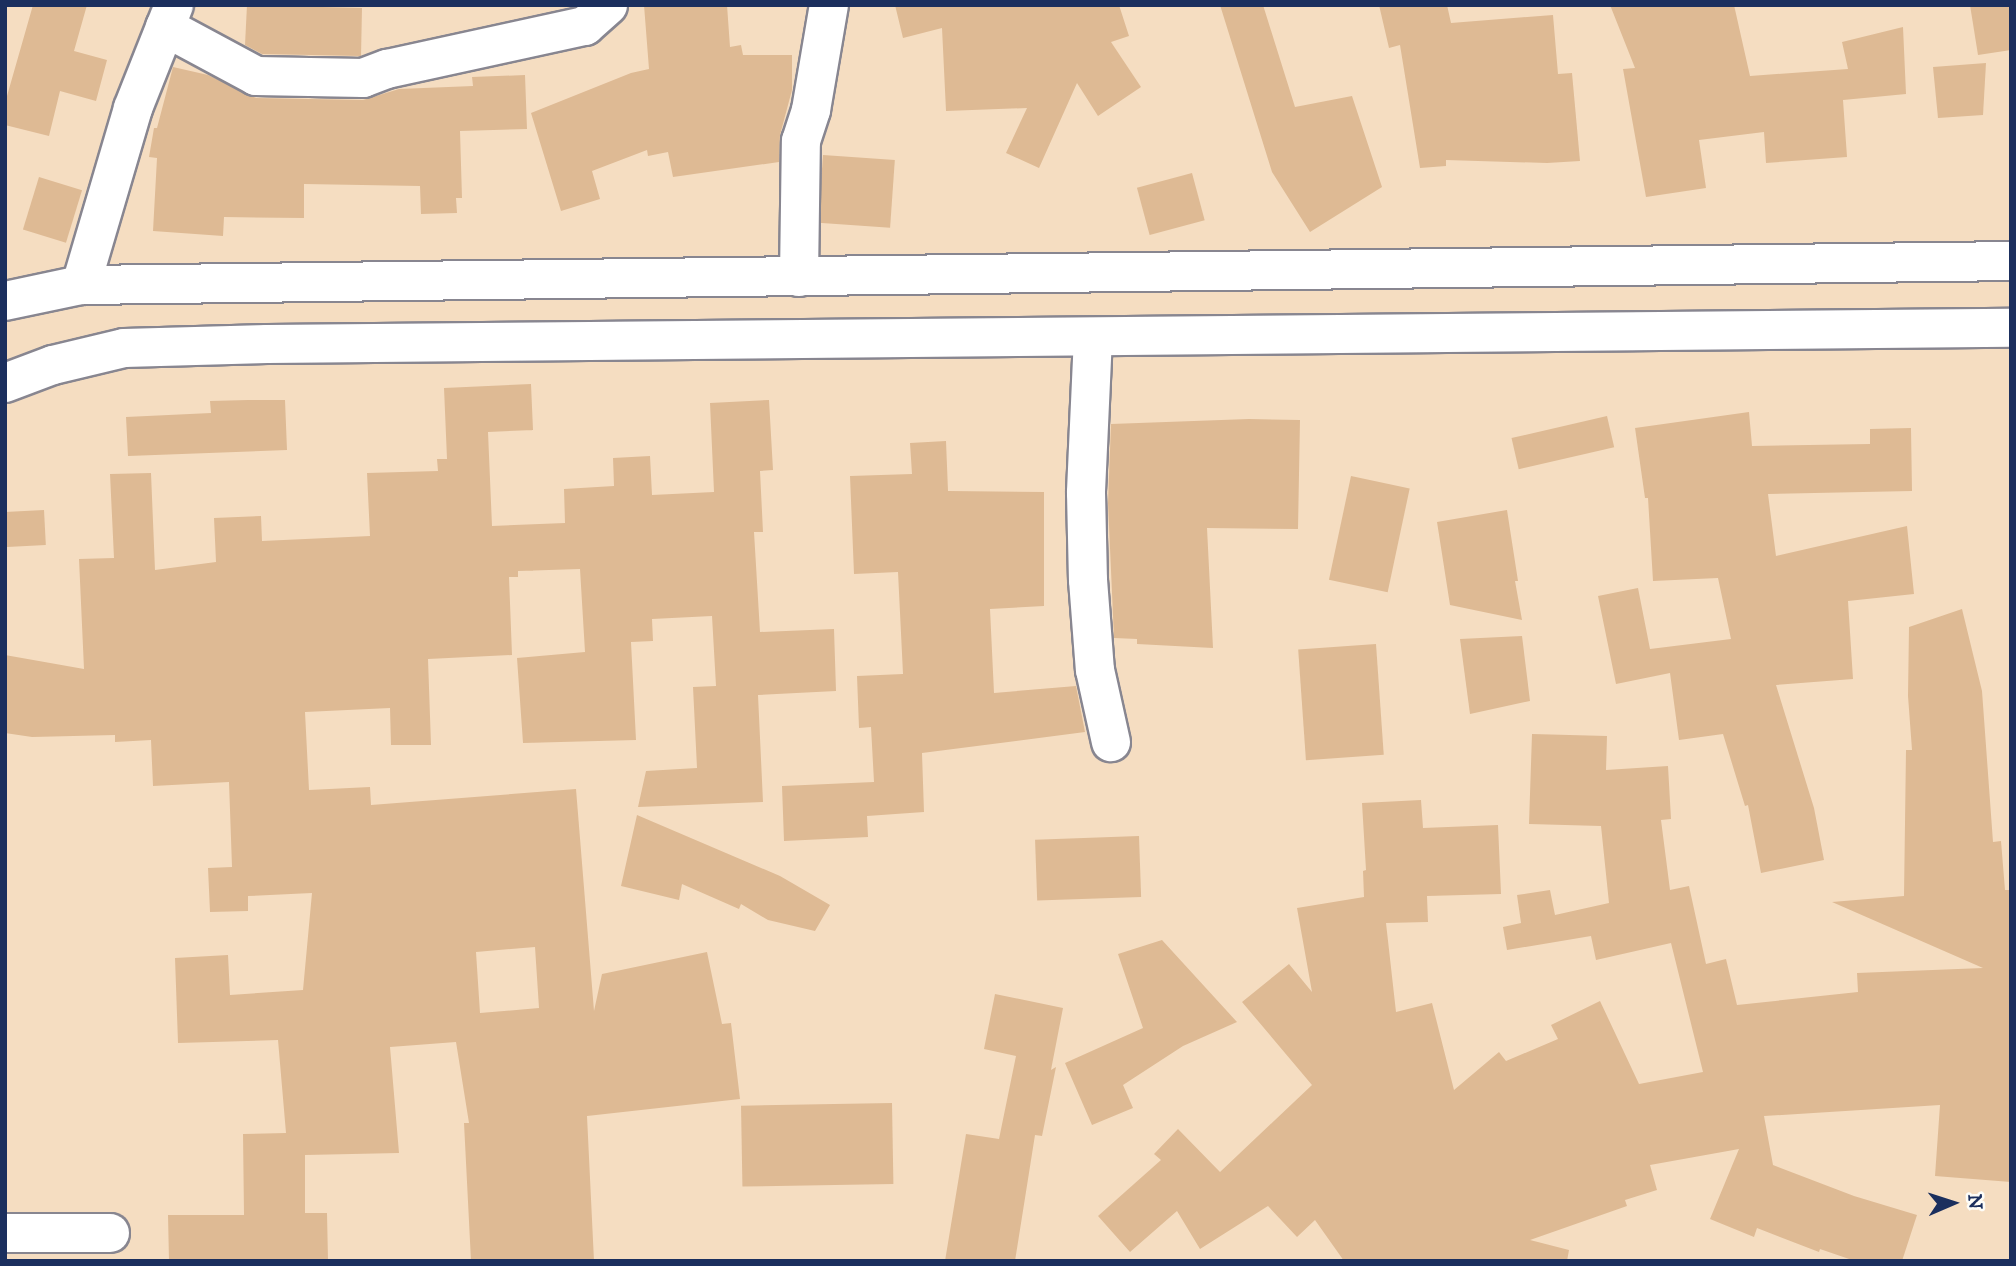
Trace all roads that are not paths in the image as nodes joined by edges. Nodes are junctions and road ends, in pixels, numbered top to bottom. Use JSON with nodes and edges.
{"nodes":[{"id":1,"x":608,"y":5,"type":"edge"},
{"id":2,"x":829,"y":5,"type":"edge"},
{"id":3,"x":169,"y":16,"type":"edge"},
{"id":4,"x":2011,"y":261,"type":"edge"},
{"id":5,"x":799,"y":277,"type":"junction"},
{"id":6,"x":81,"y":285,"type":"junction"},
{"id":7,"x":5,"y":302,"type":"edge"},
{"id":8,"x":2011,"y":328,"type":"edge"},
{"id":9,"x":1093,"y":337,"type":"junction"},
{"id":10,"x":5,"y":383,"type":"edge"},
{"id":11,"x":1111,"y":742,"type":"dead end"},
{"id":12,"x":5,"y":1233,"type":"edge"},
{"id":13,"x":110,"y":1233,"type":"dead end"}],
"edges":[{"from":1,"to":3,"type":"street"},
{"from":2,"to":5,"type":"street"},
{"from":3,"to":6,"type":"street"},
{"from":4,"to":5,"type":"street"},
{"from":5,"to":6,"type":"street"},
{"from":6,"to":7,"type":"street"},
{"from":8,"to":9,"type":"street"},
{"from":9,"to":10,"type":"street"},
{"from":9,"to":11,"type":"street"},
{"from":12,"to":13,"type":"street"}]}
